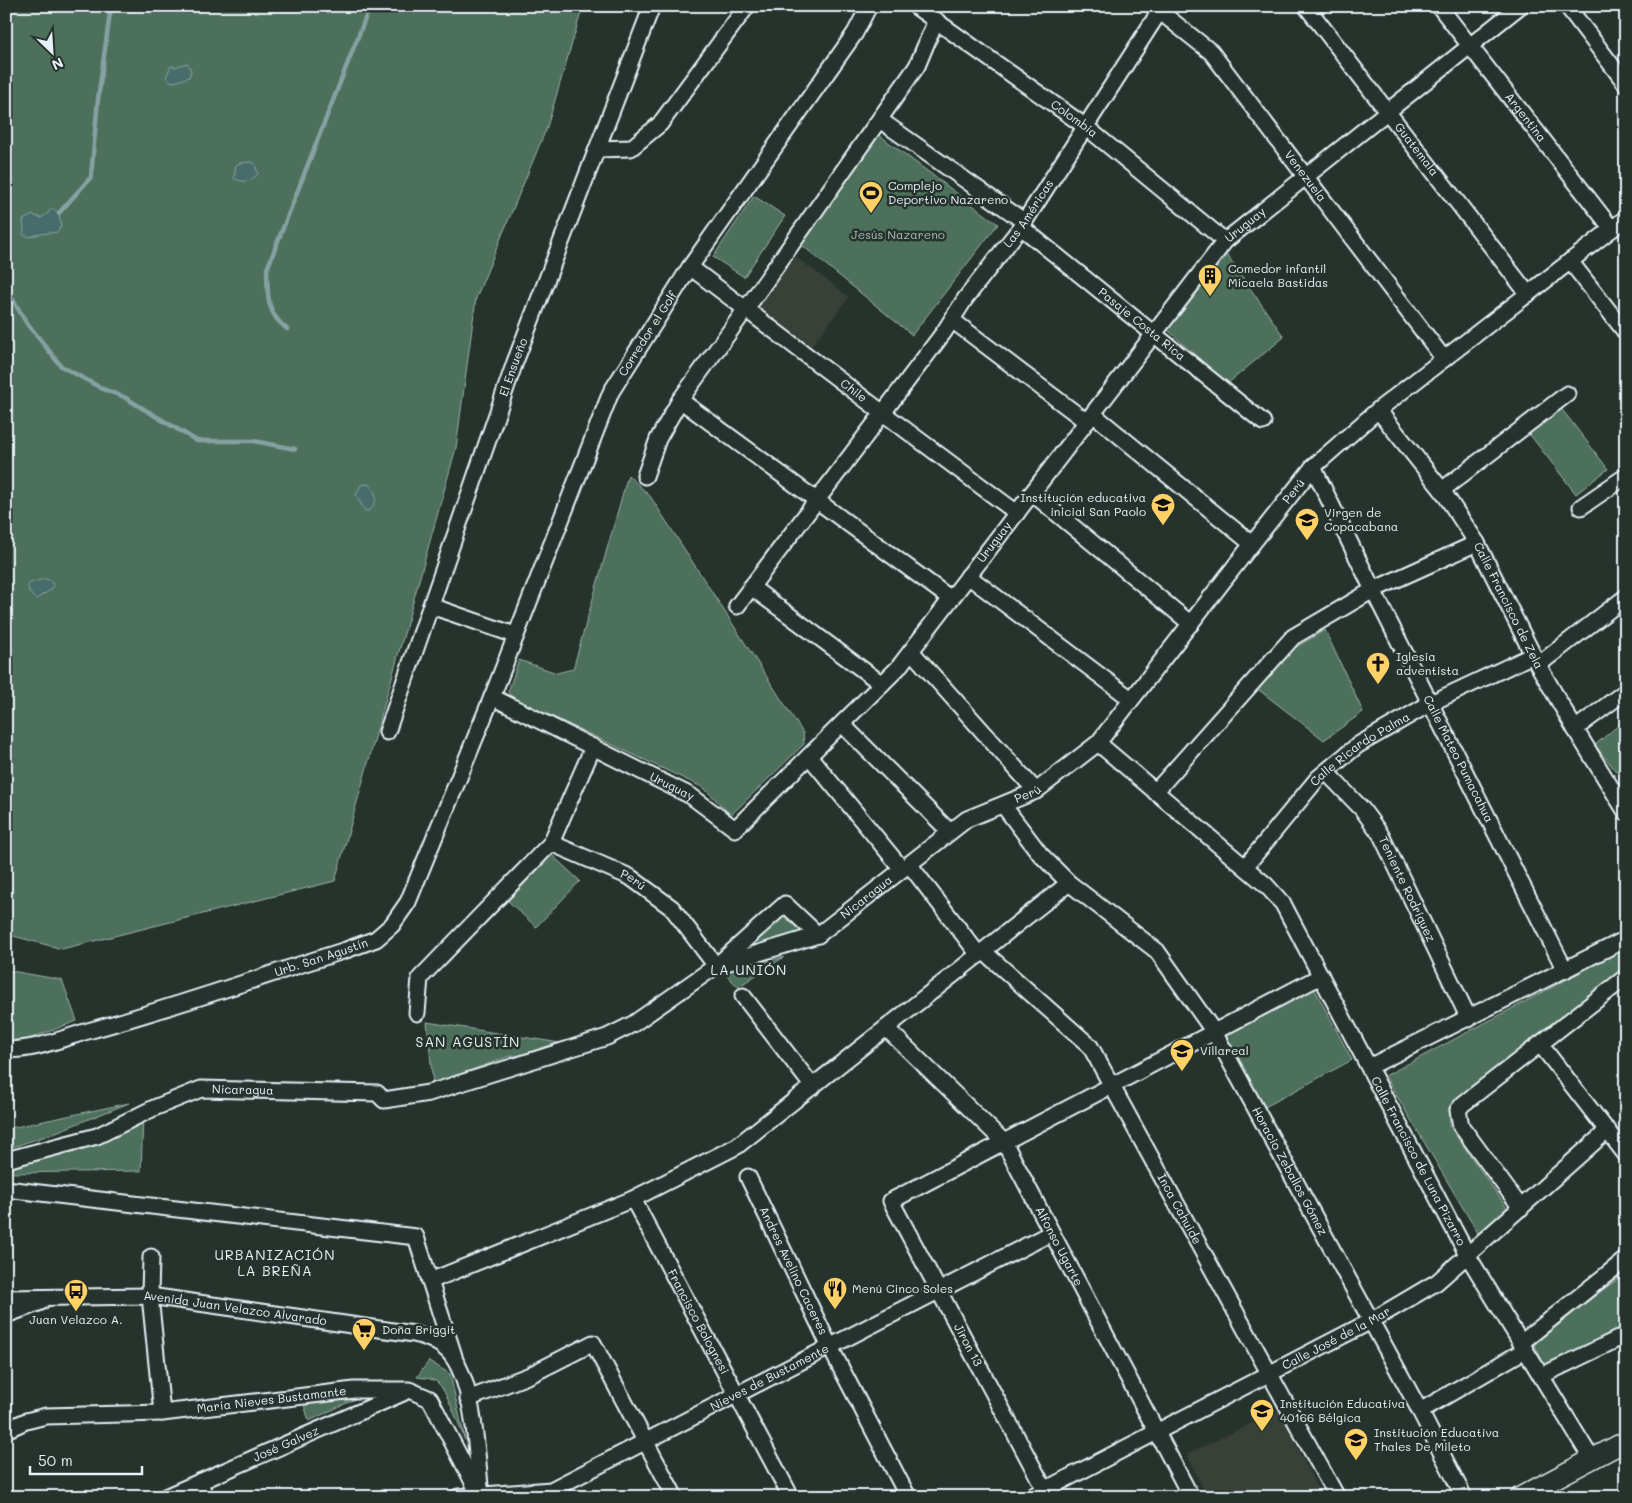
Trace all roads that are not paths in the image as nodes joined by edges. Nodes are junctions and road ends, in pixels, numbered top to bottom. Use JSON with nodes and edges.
{"nodes":[{"id":1,"x":652,"y":6,"type":"edge"},
{"id":2,"x":747,"y":6,"type":"edge"},
{"id":3,"x":869,"y":6,"type":"edge"},
{"id":4,"x":915,"y":6,"type":"edge"},
{"id":5,"x":1306,"y":6,"type":"edge"},
{"id":6,"x":1439,"y":6,"type":"edge"},
{"id":7,"x":1520,"y":6,"type":"edge"},
{"id":8,"x":1567,"y":6,"type":"edge"},
{"id":9,"x":1159,"y":8,"type":"edge"},
{"id":10,"x":936,"y":20,"type":"junction"},
{"id":11,"x":1470,"y":46,"type":"junction"},
{"id":12,"x":1626,"y":84,"type":"edge"},
{"id":13,"x":1388,"y":112,"type":"junction"},
{"id":14,"x":880,"y":120,"type":"junction"},
{"id":15,"x":1086,"y":127,"type":"junction"},
{"id":16,"x":597,"y":149,"type":"junction"},
{"id":17,"x":1306,"y":177,"type":"junction"},
{"id":18,"x":1626,"y":218,"type":"edge"},
{"id":19,"x":1023,"y":224,"type":"junction"},
{"id":20,"x":1612,"y":229,"type":"junction"},
{"id":21,"x":1225,"y":242,"type":"junction"},
{"id":22,"x":1570,"y":261,"type":"junction"},
{"id":23,"x":690,"y":267,"type":"junction"},
{"id":24,"x":1528,"y":294,"type":"junction"},
{"id":25,"x":746,"y":309,"type":"junction"},
{"id":26,"x":952,"y":320,"type":"junction"},
{"id":27,"x":1626,"y":333,"type":"edge"},
{"id":28,"x":1154,"y":334,"type":"junction"},
{"id":29,"x":1444,"y":359,"type":"junction"},
{"id":30,"x":1567,"y":394,"type":"dead end"},
{"id":31,"x":680,"y":400,"type":"junction"},
{"id":32,"x":1378,"y":410,"type":"junction"},
{"id":33,"x":882,"y":413,"type":"junction"},
{"id":34,"x":1090,"y":418,"type":"junction"},
{"id":35,"x":1263,"y":422,"type":"dead end"},
{"id":36,"x":1313,"y":467,"type":"junction"},
{"id":37,"x":645,"y":476,"type":"dead end"},
{"id":38,"x":1626,"y":476,"type":"edge"},
{"id":39,"x":1442,"y":490,"type":"junction"},
{"id":40,"x":1032,"y":493,"type":"junction"},
{"id":41,"x":817,"y":500,"type":"junction"},
{"id":42,"x":1581,"y":507,"type":"dead end"},
{"id":43,"x":1017,"y":513,"type":"junction"},
{"id":44,"x":1477,"y":543,"type":"junction"},
{"id":45,"x":1252,"y":544,"type":"junction"},
{"id":46,"x":968,"y":576,"type":"junction"},
{"id":47,"x":751,"y":587,"type":"junction"},
{"id":48,"x":1373,"y":590,"type":"junction"},
{"id":49,"x":1626,"y":597,"type":"edge"},
{"id":50,"x":951,"y":599,"type":"junction"},
{"id":51,"x":431,"y":606,"type":"junction"},
{"id":52,"x":738,"y":606,"type":"dead end"},
{"id":53,"x":1191,"y":624,"type":"junction"},
{"id":54,"x":516,"y":635,"type":"junction"},
{"id":55,"x":911,"y":651,"type":"junction"},
{"id":56,"x":1536,"y":660,"type":"junction"},
{"id":57,"x":882,"y":684,"type":"junction"},
{"id":58,"x":1626,"y":691,"type":"edge"},
{"id":59,"x":492,"y":697,"type":"junction"},
{"id":60,"x":1131,"y":699,"type":"junction"},
{"id":61,"x":1431,"y":704,"type":"junction"},
{"id":62,"x":842,"y":724,"type":"junction"},
{"id":63,"x":1575,"y":729,"type":"junction"},
{"id":64,"x":387,"y":732,"type":"dead end"},
{"id":65,"x":1098,"y":743,"type":"junction"},
{"id":66,"x":593,"y":747,"type":"junction"},
{"id":67,"x":809,"y":756,"type":"junction"},
{"id":68,"x":1326,"y":772,"type":"junction"},
{"id":69,"x":1036,"y":791,"type":"junction"},
{"id":70,"x":1155,"y":792,"type":"junction"},
{"id":71,"x":1003,"y":805,"type":"junction"},
{"id":72,"x":1626,"y":812,"type":"edge"},
{"id":73,"x":949,"y":831,"type":"junction"},
{"id":74,"x":551,"y":843,"type":"junction"},
{"id":75,"x":906,"y":866,"type":"junction"},
{"id":76,"x":1245,"y":867,"type":"junction"},
{"id":77,"x":1069,"y":883,"type":"junction"},
{"id":78,"x":818,"y":935,"type":"junction"},
{"id":79,"x":1626,"y":939,"type":"edge"},
{"id":80,"x":981,"y":953,"type":"junction"},
{"id":81,"x":716,"y":966,"type":"junction"},
{"id":82,"x":1565,"y":970,"type":"junction"},
{"id":83,"x":1321,"y":976,"type":"junction"},
{"id":84,"x":1625,"y":978,"type":"edge"},
{"id":85,"x":743,"y":996,"type":"dead end"},
{"id":86,"x":417,"y":1012,"type":"dead end"},
{"id":87,"x":1469,"y":1019,"type":"junction"},
{"id":88,"x":886,"y":1028,"type":"junction"},
{"id":89,"x":1214,"y":1032,"type":"junction"},
{"id":90,"x":1540,"y":1044,"type":"junction"},
{"id":91,"x":6,"y":1049,"type":"edge"},
{"id":92,"x":1369,"y":1067,"type":"junction"},
{"id":93,"x":1112,"y":1085,"type":"junction"},
{"id":94,"x":813,"y":1087,"type":"junction"},
{"id":95,"x":1608,"y":1130,"type":"junction"},
{"id":96,"x":1004,"y":1142,"type":"junction"},
{"id":97,"x":1626,"y":1155,"type":"edge"},
{"id":98,"x":6,"y":1160,"type":"edge"},
{"id":99,"x":748,"y":1177,"type":"dead end"},
{"id":100,"x":6,"y":1189,"type":"edge"},
{"id":101,"x":633,"y":1200,"type":"junction"},
{"id":102,"x":1521,"y":1208,"type":"junction"},
{"id":103,"x":1051,"y":1233,"type":"junction"},
{"id":104,"x":1468,"y":1256,"type":"junction"},
{"id":105,"x":151,"y":1257,"type":"dead end"},
{"id":106,"x":1626,"y":1259,"type":"edge"},
{"id":107,"x":430,"y":1281,"type":"junction"},
{"id":108,"x":939,"y":1291,"type":"junction"},
{"id":109,"x":150,"y":1296,"type":"junction"},
{"id":110,"x":6,"y":1298,"type":"edge"},
{"id":111,"x":54,"y":1298,"type":"junction"},
{"id":112,"x":6,"y":1315,"type":"edge"},
{"id":113,"x":1371,"y":1321,"type":"junction"},
{"id":114,"x":1626,"y":1335,"type":"edge"},
{"id":115,"x":830,"y":1347,"type":"junction"},
{"id":116,"x":1523,"y":1347,"type":"junction"},
{"id":117,"x":455,"y":1360,"type":"junction"},
{"id":118,"x":1269,"y":1373,"type":"junction"},
{"id":119,"x":1541,"y":1376,"type":"junction"},
{"id":120,"x":409,"y":1390,"type":"junction"},
{"id":121,"x":737,"y":1395,"type":"junction"},
{"id":122,"x":468,"y":1399,"type":"junction"},
{"id":123,"x":1420,"y":1411,"type":"junction"},
{"id":124,"x":162,"y":1413,"type":"junction"},
{"id":125,"x":6,"y":1430,"type":"edge"},
{"id":126,"x":1157,"y":1432,"type":"junction"},
{"id":127,"x":1626,"y":1440,"type":"edge"},
{"id":128,"x":646,"y":1442,"type":"junction"},
{"id":129,"x":1591,"y":1458,"type":"junction"},
{"id":130,"x":199,"y":1482,"type":"junction"},
{"id":131,"x":1045,"y":1490,"type":"junction"},
{"id":132,"x":480,"y":1496,"type":"edge"},
{"id":133,"x":165,"y":1497,"type":"edge"},
{"id":134,"x":206,"y":1497,"type":"edge"},
{"id":135,"x":458,"y":1497,"type":"edge"},
{"id":136,"x":675,"y":1497,"type":"edge"},
{"id":137,"x":791,"y":1497,"type":"edge"},
{"id":138,"x":908,"y":1497,"type":"edge"},
{"id":139,"x":1031,"y":1497,"type":"edge"},
{"id":140,"x":1191,"y":1497,"type":"edge"},
{"id":141,"x":1336,"y":1497,"type":"edge"},
{"id":142,"x":1464,"y":1497,"type":"edge"},
{"id":143,"x":1520,"y":1497,"type":"edge"}],
"edges":[{"from":1,"to":16,"type":"street","name":"El Ensueño"},
{"from":2,"to":16,"type":"street"},
{"from":3,"to":23,"type":"street","name":"Corredor el Golf"},
{"from":4,"to":10,"type":"street","name":"Colombia"},
{"from":5,"to":13,"type":"street","name":"Guatemala"},
{"from":6,"to":11,"type":"street","name":"Argentina"},
{"from":7,"to":11,"type":"street","name":"Uruguay"},
{"from":8,"to":12,"type":"street"},
{"from":9,"to":15,"type":"street","name":"Las Américas"},
{"from":9,"to":17,"type":"street","name":"Venezuela"},
{"from":10,"to":14,"type":"street"},
{"from":10,"to":15,"type":"street","name":"Colombia"},
{"from":11,"to":13,"type":"street","name":"Uruguay"},
{"from":11,"to":20,"type":"street","name":"Argentina"},
{"from":13,"to":17,"type":"street","name":"Uruguay"},
{"from":13,"to":24,"type":"street","name":"Guatemala"},
{"from":14,"to":19,"type":"street","name":"Pasaje Costa Rica"},
{"from":14,"to":25,"type":"street"},
{"from":15,"to":19,"type":"street","name":"Las Américas"},
{"from":15,"to":21,"type":"street","name":"Colombia"},
{"from":16,"to":51,"type":"street","name":"El Ensueño"},
{"from":17,"to":21,"type":"street","name":"Uruguay"},
{"from":17,"to":29,"type":"street","name":"Venezuela"},
{"from":18,"to":20,"type":"street","name":"Perú"},
{"from":19,"to":26,"type":"street","name":"Las Américas"},
{"from":19,"to":28,"type":"street","name":"Pasaje Costa Rica"},
{"from":20,"to":22,"type":"street","name":"Perú"},
{"from":21,"to":28,"type":"street","name":"Uruguay"},
{"from":22,"to":24,"type":"street","name":"Perú"},
{"from":22,"to":27,"type":"street"},
{"from":23,"to":25,"type":"street","name":"Chile"},
{"from":23,"to":54,"type":"street","name":"Corredor el Golf"},
{"from":24,"to":29,"type":"street","name":"Perú"},
{"from":25,"to":31,"type":"street"},
{"from":25,"to":33,"type":"street","name":"Chile"},
{"from":26,"to":33,"type":"street","name":"Las Américas"},
{"from":26,"to":34,"type":"street"},
{"from":28,"to":34,"type":"street","name":"Uruguay"},
{"from":28,"to":35,"type":"street","name":"Pasaje Costa Rica"},
{"from":29,"to":32,"type":"street","name":"Perú"},
{"from":30,"to":39,"type":"street"},
{"from":31,"to":37,"type":"street"},
{"from":31,"to":41,"type":"street"},
{"from":32,"to":36,"type":"street","name":"Perú"},
{"from":32,"to":39,"type":"street","name":"Calle Francisco de Zela"},
{"from":33,"to":41,"type":"street","name":"Las Américas"},
{"from":33,"to":43,"type":"street","name":"Chile"},
{"from":34,"to":40,"type":"street","name":"Uruguay"},
{"from":34,"to":45,"type":"street"},
{"from":36,"to":45,"type":"street","name":"Perú"},
{"from":36,"to":48,"type":"street","name":"Calle Mateo Pumacahua"},
{"from":38,"to":42,"type":"street"},
{"from":39,"to":44,"type":"street","name":"Calle Francisco de Zela"},
{"from":40,"to":43,"type":"street","name":"Uruguay"},
{"from":40,"to":53,"type":"street"},
{"from":41,"to":47,"type":"street","name":"Las Américas"},
{"from":41,"to":50,"type":"street"},
{"from":43,"to":46,"type":"street","name":"Uruguay"},
{"from":44,"to":48,"type":"street"},
{"from":44,"to":56,"type":"street","name":"Calle Francisco de Zela"},
{"from":45,"to":53,"type":"street","name":"Perú"},
{"from":46,"to":50,"type":"street","name":"Uruguay"},
{"from":46,"to":60,"type":"street"},
{"from":47,"to":52,"type":"street","name":"Las Américas"},
{"from":47,"to":57,"type":"street"},
{"from":48,"to":61,"type":"street","name":"Calle Mateo Pumacahua"},
{"from":48,"to":70,"type":"street"},
{"from":49,"to":56,"type":"street","name":"Calle Ricardo Palma"},
{"from":50,"to":55,"type":"street","name":"Uruguay"},
{"from":51,"to":54,"type":"street"},
{"from":51,"to":64,"type":"street","name":"El Ensueño"},
{"from":53,"to":60,"type":"street","name":"Perú"},
{"from":54,"to":59,"type":"street","name":"Corredor el Golf"},
{"from":55,"to":57,"type":"street","name":"Uruguay"},
{"from":55,"to":69,"type":"street"},
{"from":56,"to":61,"type":"street","name":"Calle Ricardo Palma"},
{"from":56,"to":63,"type":"street","name":"Calle Francisco de Zela"},
{"from":57,"to":62,"type":"street","name":"Uruguay"},
{"from":58,"to":63,"type":"street"},
{"from":59,"to":66,"type":"street","name":"Uruguay"},
{"from":59,"to":91,"type":"street","name":"Urb. San Agustín"},
{"from":60,"to":65,"type":"street","name":"Perú"},
{"from":61,"to":68,"type":"street","name":"Calle Ricardo Palma"},
{"from":61,"to":82,"type":"street","name":"Calle Mateo Pumacahua"},
{"from":62,"to":67,"type":"street","name":"Uruguay"},
{"from":62,"to":73,"type":"street"},
{"from":63,"to":72,"type":"street","name":"Calle Francisco de Zela"},
{"from":65,"to":69,"type":"street","name":"Perú"},
{"from":65,"to":70,"type":"street","name":"Calle Francisco de Luna Pizarro"},
{"from":66,"to":67,"type":"street","name":"Uruguay"},
{"from":66,"to":74,"type":"street"},
{"from":67,"to":75,"type":"street","name":"Inca Cahuide"},
{"from":68,"to":76,"type":"street","name":"Calle Ricardo Palma"},
{"from":68,"to":87,"type":"street","name":"Teniente Rodríguez"},
{"from":69,"to":71,"type":"street","name":"Perú"},
{"from":70,"to":76,"type":"street","name":"Calle Francisco de Luna Pizarro"},
{"from":71,"to":73,"type":"street","name":"Nicaragua"},
{"from":71,"to":77,"type":"street","name":"Horacio Zeballos Gómez"},
{"from":73,"to":75,"type":"street","name":"Nicaragua"},
{"from":74,"to":81,"type":"street","name":"Perú"},
{"from":74,"to":86,"type":"street"},
{"from":75,"to":78,"type":"street","name":"Nicaragua"},
{"from":75,"to":80,"type":"street","name":"Inca Cahuide"},
{"from":76,"to":83,"type":"street","name":"Calle Francisco de Luna Pizarro"},
{"from":77,"to":80,"type":"street"},
{"from":77,"to":89,"type":"street","name":"Horacio Zeballos Gómez"},
{"from":78,"to":81,"type":"street","name":"Nicaragua"},
{"from":78,"to":81,"type":"street"},
{"from":79,"to":82,"type":"street"},
{"from":80,"to":88,"type":"street"},
{"from":80,"to":93,"type":"street","name":"Inca Cahuide"},
{"from":81,"to":98,"type":"street","name":"Nicaragua"},
{"from":82,"to":87,"type":"street"},
{"from":83,"to":89,"type":"street"},
{"from":83,"to":92,"type":"street","name":"Calle Francisco de Luna Pizarro"},
{"from":84,"to":90,"type":"street"},
{"from":85,"to":94,"type":"street"},
{"from":87,"to":92,"type":"street"},
{"from":88,"to":94,"type":"street"},
{"from":88,"to":96,"type":"street","name":"Alfonso Ugarte"},
{"from":89,"to":93,"type":"street"},
{"from":89,"to":113,"type":"street","name":"Horacio Zeballos Gómez"},
{"from":90,"to":95,"type":"street"},
{"from":90,"to":102,"type":"street"},
{"from":92,"to":104,"type":"street","name":"Calle Francisco de Luna Pizarro"},
{"from":93,"to":96,"type":"street"},
{"from":93,"to":118,"type":"street","name":"Inca Cahuide"},
{"from":94,"to":101,"type":"street"},
{"from":95,"to":97,"type":"street"},
{"from":95,"to":102,"type":"street","name":"Calle José de la Mar"},
{"from":96,"to":103,"type":"street","name":"Alfonso Ugarte"},
{"from":96,"to":108,"type":"street","name":"Jiron 13"},
{"from":99,"to":115,"type":"street","name":"Andres Avelino Caceres"},
{"from":100,"to":107,"type":"street"},
{"from":101,"to":107,"type":"street"},
{"from":101,"to":121,"type":"street","name":"Francisco Bolognesi"},
{"from":102,"to":104,"type":"street","name":"Calle José de la Mar"},
{"from":103,"to":108,"type":"street","name":"Nieves de Bustamente"},
{"from":103,"to":126,"type":"street","name":"Alfonso Ugarte"},
{"from":104,"to":113,"type":"street","name":"Calle José de la Mar"},
{"from":104,"to":116,"type":"street","name":"Calle Francisco de Luna Pizarro"},
{"from":105,"to":109,"type":"street"},
{"from":106,"to":116,"type":"street"},
{"from":107,"to":117,"type":"street"},
{"from":108,"to":115,"type":"street","name":"Nieves de Bustamente"},
{"from":108,"to":131,"type":"street","name":"Jiron 13"},
{"from":109,"to":111,"type":"street","name":"Avenida Juan Velazco Alvarado"},
{"from":109,"to":117,"type":"street","name":"Avenida Juan Velazco Alvarado"},
{"from":109,"to":124,"type":"street"},
{"from":110,"to":111,"type":"street","name":"Avenida Juan Velazco Alvarado"},
{"from":111,"to":112,"type":"street"},
{"from":113,"to":118,"type":"street","name":"Calle José de la Mar"},
{"from":113,"to":123,"type":"street","name":"Horacio Zeballos Gómez"},
{"from":114,"to":119,"type":"street"},
{"from":115,"to":121,"type":"street","name":"Nieves de Bustamente"},
{"from":115,"to":138,"type":"street","name":"Andres Avelino Caceres"},
{"from":116,"to":119,"type":"street","name":"Calle Francisco de Luna Pizarro"},
{"from":116,"to":123,"type":"street"},
{"from":117,"to":122,"type":"street"},
{"from":118,"to":126,"type":"street","name":"Calle José de la Mar"},
{"from":118,"to":141,"type":"street","name":"Inca Cahuide"},
{"from":119,"to":129,"type":"street","name":"Calle Francisco de Luna Pizarro"},
{"from":120,"to":124,"type":"street","name":"María Nieves Bustamante"},
{"from":120,"to":130,"type":"street","name":"José Galvez"},
{"from":120,"to":132,"type":"street","name":"María Nieves Bustamante"},
{"from":121,"to":128,"type":"street","name":"Nieves de Bustamente"},
{"from":121,"to":137,"type":"street","name":"Francisco Bolognesi"},
{"from":122,"to":128,"type":"street"},
{"from":122,"to":132,"type":"street"},
{"from":123,"to":142,"type":"street","name":"Horacio Zeballos Gómez"},
{"from":124,"to":125,"type":"street","name":"María Nieves Bustamante"},
{"from":126,"to":131,"type":"street","name":"Calle José de la Mar"},
{"from":126,"to":140,"type":"street","name":"Alfonso Ugarte"},
{"from":127,"to":129,"type":"main road"},
{"from":128,"to":132,"type":"street","name":"Nieves de Bustamente"},
{"from":128,"to":136,"type":"street"},
{"from":129,"to":143,"type":"main road"},
{"from":130,"to":133,"type":"street","name":"José Galvez"},
{"from":130,"to":134,"type":"street"},
{"from":131,"to":139,"type":"street","name":"Calle José de la Mar"},
{"from":132,"to":135,"type":"street","name":"Nieves de Bustamente"}]}
